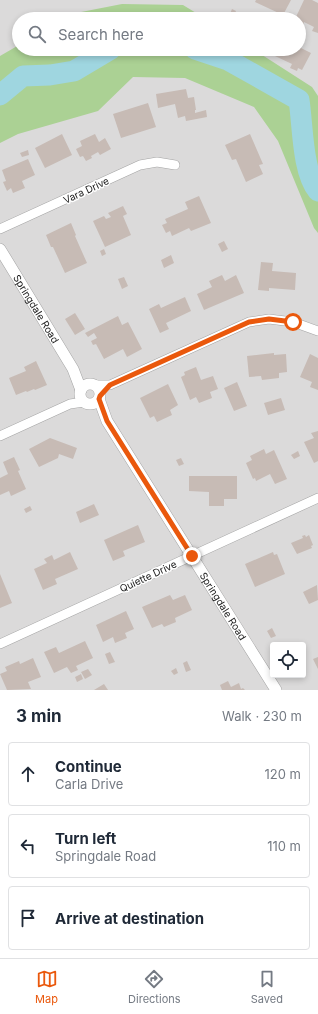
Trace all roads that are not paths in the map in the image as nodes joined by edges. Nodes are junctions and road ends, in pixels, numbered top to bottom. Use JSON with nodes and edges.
{"nodes":[{"id":1,"x":174,"y":165,"type":"dead end"},
{"id":2,"x":0,"y":229,"type":"edge"},
{"id":3,"x":0,"y":249,"type":"edge"},
{"id":4,"x":318,"y":331,"type":"edge"},
{"id":5,"x":90,"y":394,"type":"junction"},
{"id":6,"x":0,"y":436,"type":"edge"},
{"id":7,"x":318,"y":498,"type":"edge"},
{"id":8,"x":192,"y":556,"type":"junction"},
{"id":9,"x":0,"y":644,"type":"edge"},
{"id":10,"x":276,"y":690,"type":"edge"}],
"edges":[{"from":1,"to":2,"type":"street","name":"Vara Drive"},
{"from":3,"to":5,"type":"street","name":"Springdale Road"},
{"from":4,"to":5,"type":"street"},
{"from":5,"to":6,"type":"street"},
{"from":5,"to":8,"type":"street","name":"Springdale Road"},
{"from":7,"to":8,"type":"street","name":"Quiette Drive"},
{"from":8,"to":9,"type":"street","name":"Quiette Drive"},
{"from":8,"to":10,"type":"street","name":"Springdale Road"}]}
